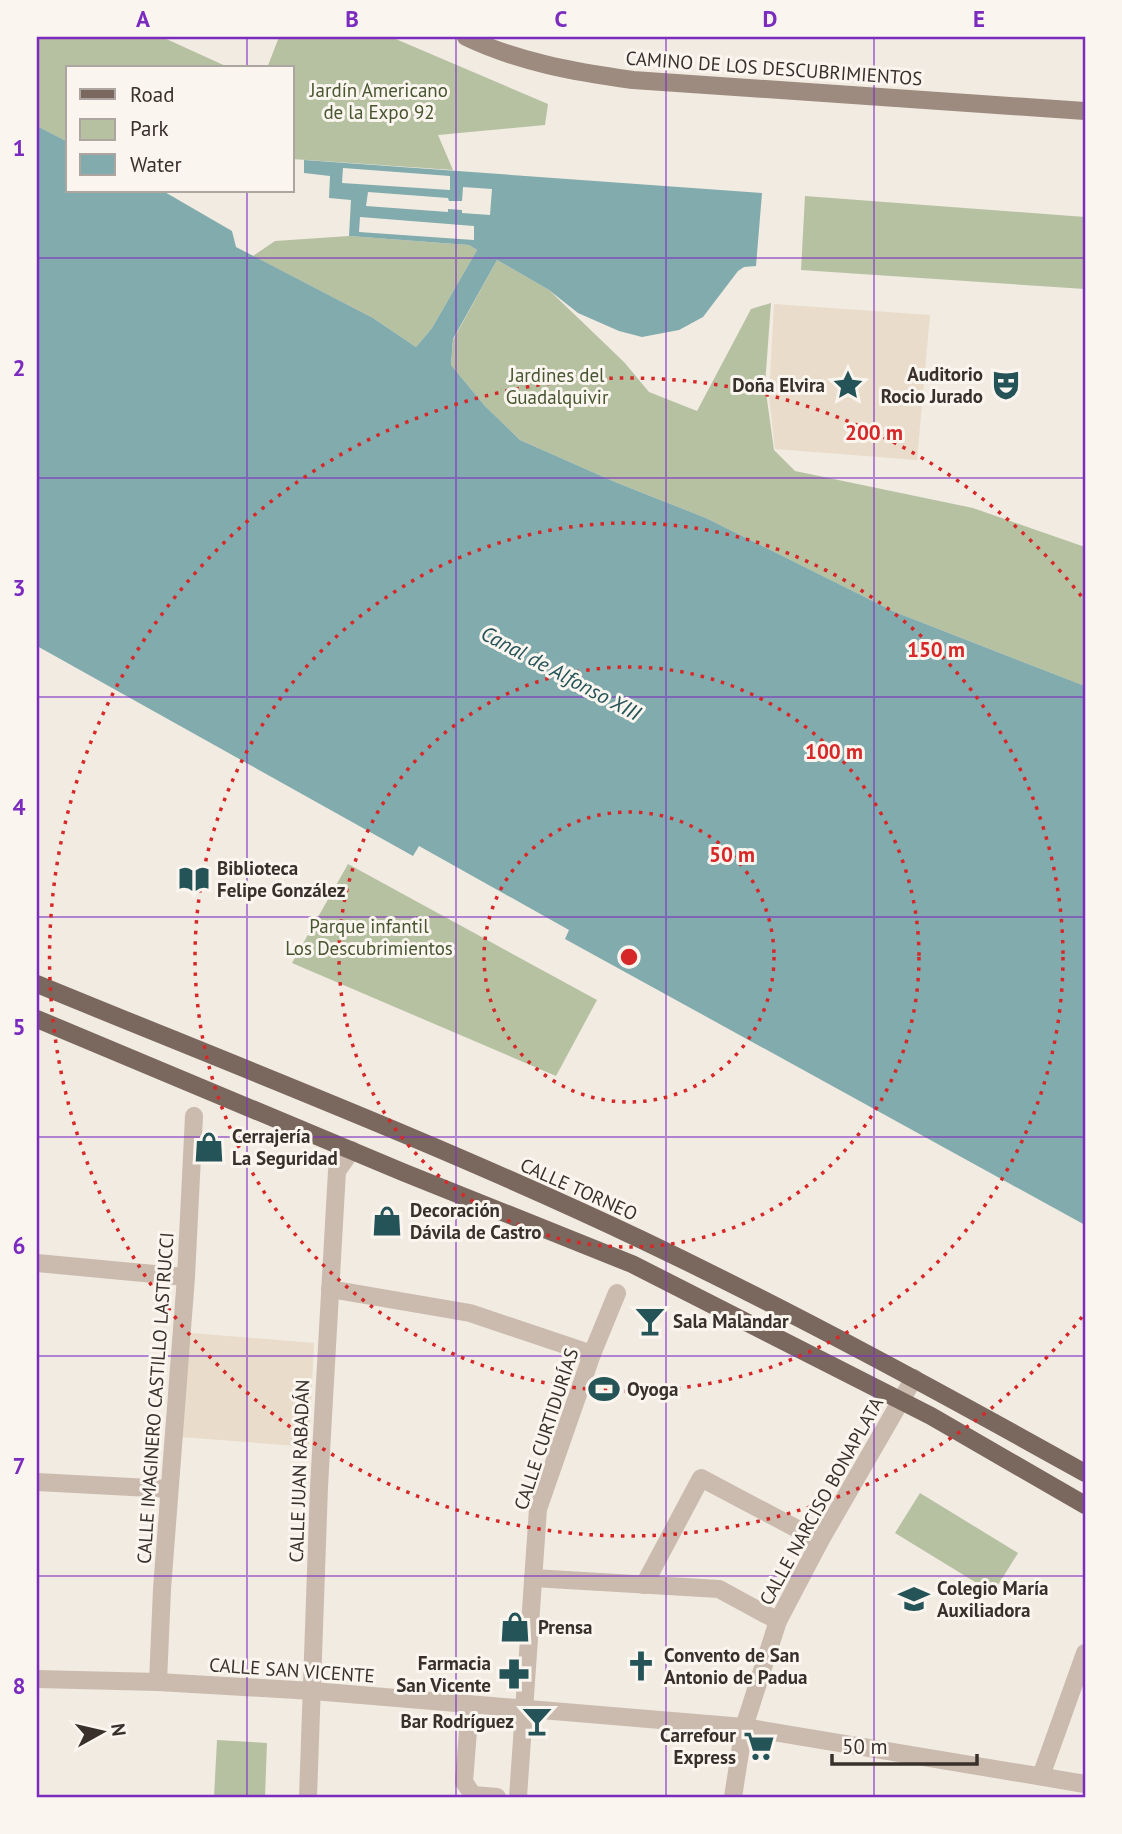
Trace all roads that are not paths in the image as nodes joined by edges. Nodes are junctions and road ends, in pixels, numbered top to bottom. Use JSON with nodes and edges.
{"nodes":[{"id":1,"x":466,"y":37,"type":"edge"},
{"id":2,"x":1085,"y":111,"type":"edge"},
{"id":3,"x":37,"y":984,"type":"edge"},
{"id":4,"x":37,"y":1019,"type":"edge"},
{"id":5,"x":194,"y":1116,"type":"dead end"},
{"id":6,"x":352,"y":1150,"type":"junction"},
{"id":7,"x":37,"y":1263,"type":"edge"},
{"id":8,"x":186,"y":1276,"type":"junction"},
{"id":9,"x":330,"y":1289,"type":"junction"},
{"id":10,"x":617,"y":1293,"type":"dead end"},
{"id":11,"x":592,"y":1354,"type":"junction"},
{"id":12,"x":914,"y":1378,"type":"junction"},
{"id":13,"x":901,"y":1400,"type":"junction"},
{"id":14,"x":1085,"y":1473,"type":"edge"},
{"id":15,"x":37,"y":1482,"type":"edge"},
{"id":16,"x":169,"y":1489,"type":"junction"},
{"id":17,"x":1085,"y":1505,"type":"edge"},
{"id":18,"x":820,"y":1541,"type":"junction"},
{"id":19,"x":533,"y":1578,"type":"junction"},
{"id":20,"x":644,"y":1585,"type":"junction"},
{"id":21,"x":778,"y":1621,"type":"junction"},
{"id":22,"x":1085,"y":1653,"type":"edge"},
{"id":23,"x":37,"y":1679,"type":"edge"},
{"id":24,"x":158,"y":1682,"type":"junction"},
{"id":25,"x":313,"y":1691,"type":"junction"},
{"id":26,"x":470,"y":1704,"type":"junction"},
{"id":27,"x":524,"y":1708,"type":"junction"},
{"id":28,"x":744,"y":1727,"type":"junction"},
{"id":29,"x":1041,"y":1776,"type":"junction"},
{"id":30,"x":1085,"y":1784,"type":"edge"},
{"id":31,"x":308,"y":1797,"type":"edge"},
{"id":32,"x":497,"y":1797,"type":"edge"},
{"id":33,"x":518,"y":1797,"type":"edge"},
{"id":34,"x":733,"y":1797,"type":"edge"}],
"edges":[{"from":1,"to":2,"type":"street","name":"CAMINO DE LOS DESCUBRIMIENTOS"},
{"from":3,"to":12,"type":"main road","name":"CALLE TORNEO"},
{"from":4,"to":6,"type":"main road"},
{"from":5,"to":8,"type":"street","name":"CALLE IMAGINERO CASTILLO LASTRUCCI"},
{"from":6,"to":9,"type":"street","name":"CALLE JUAN RABADÁN"},
{"from":6,"to":13,"type":"main road"},
{"from":7,"to":8,"type":"street"},
{"from":8,"to":16,"type":"street","name":"CALLE IMAGINERO CASTILLO LASTRUCCI"},
{"from":9,"to":11,"type":"street"},
{"from":9,"to":25,"type":"street","name":"CALLE JUAN RABADÁN"},
{"from":10,"to":11,"type":"street","name":"CALLE CURTIDURÍAS"},
{"from":11,"to":19,"type":"street","name":"CALLE CURTIDURÍAS"},
{"from":12,"to":13,"type":"street","name":"CALLE NARCISO BONAPLATA"},
{"from":12,"to":14,"type":"main road","name":"CALLE TORNEO"},
{"from":13,"to":17,"type":"main road"},
{"from":13,"to":18,"type":"street","name":"CALLE NARCISO BONAPLATA"},
{"from":15,"to":16,"type":"street"},
{"from":16,"to":24,"type":"street","name":"CALLE IMAGINERO CASTILLO LASTRUCCI"},
{"from":18,"to":20,"type":"street"},
{"from":18,"to":21,"type":"street","name":"CALLE NARCISO BONAPLATA"},
{"from":19,"to":20,"type":"street"},
{"from":19,"to":27,"type":"street","name":"CALLE CURTIDURÍAS"},
{"from":20,"to":21,"type":"street"},
{"from":21,"to":28,"type":"street","name":"CALLE NARCISO BONAPLATA"},
{"from":22,"to":29,"type":"street"},
{"from":23,"to":24,"type":"street","name":"CALLE SAN VICENTE"},
{"from":24,"to":25,"type":"street","name":"CALLE SAN VICENTE"},
{"from":25,"to":26,"type":"street","name":"CALLE SAN VICENTE"},
{"from":25,"to":31,"type":"street","name":"CALLE JUAN RABADÁN"},
{"from":26,"to":27,"type":"street","name":"CALLE SAN VICENTE"},
{"from":26,"to":32,"type":"street"},
{"from":27,"to":28,"type":"street","name":"CALLE SAN VICENTE"},
{"from":27,"to":33,"type":"street","name":"CALLE CURTIDURÍAS"},
{"from":28,"to":29,"type":"street","name":"CALLE SAN VICENTE"},
{"from":28,"to":34,"type":"street","name":"CALLE NARCISO BONAPLATA"},
{"from":29,"to":30,"type":"street","name":"CALLE SAN VICENTE"}]}
